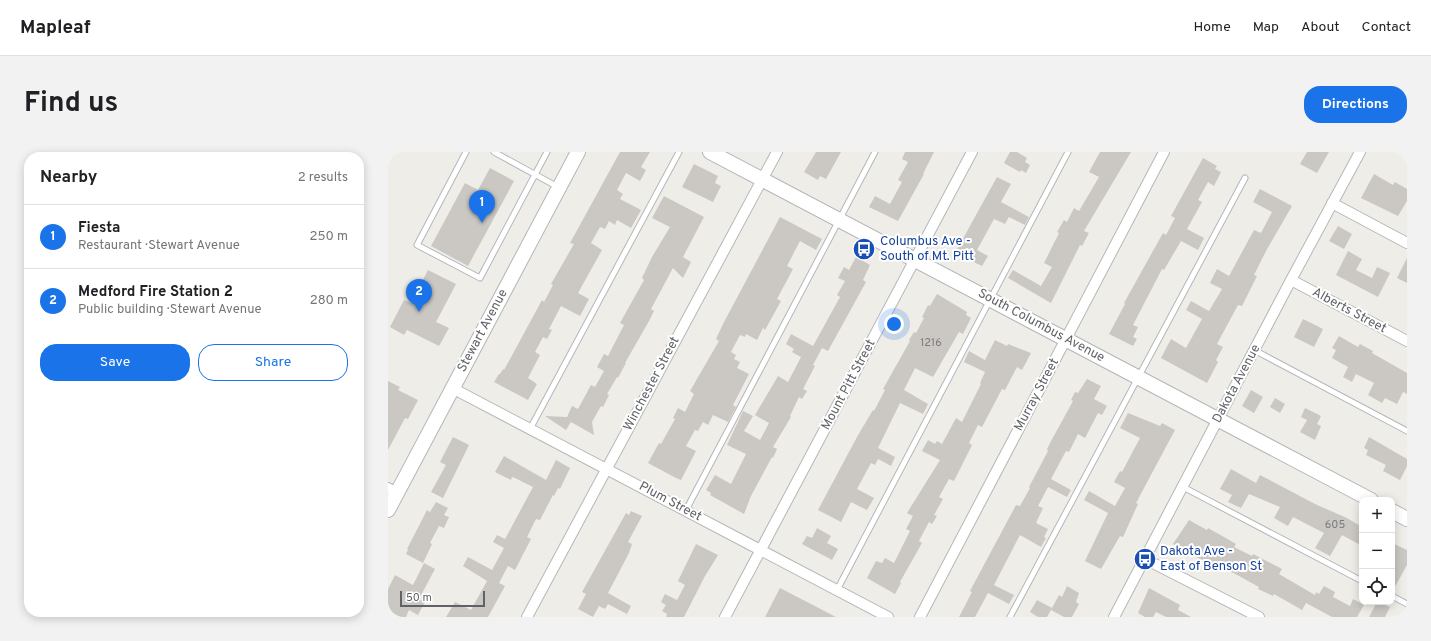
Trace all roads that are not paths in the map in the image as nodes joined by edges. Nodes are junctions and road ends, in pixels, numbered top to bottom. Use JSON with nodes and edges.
{"nodes":[{"id":1,"x":466,"y":152,"type":"edge"},
{"id":2,"x":494,"y":152,"type":"edge"},
{"id":3,"x":548,"y":152,"type":"edge"},
{"id":4,"x":578,"y":152,"type":"edge"},
{"id":5,"x":679,"y":152,"type":"edge"},
{"id":6,"x":710,"y":152,"type":"edge"},
{"id":7,"x":776,"y":152,"type":"edge"},
{"id":8,"x":875,"y":152,"type":"edge"},
{"id":9,"x":972,"y":152,"type":"edge"},
{"id":10,"x":1068,"y":152,"type":"edge"},
{"id":11,"x":1164,"y":152,"type":"edge"},
{"id":12,"x":1360,"y":152,"type":"edge"},
{"id":13,"x":536,"y":175,"type":"junction"},
{"id":14,"x":762,"y":178,"type":"junction"},
{"id":15,"x":1244,"y":178,"type":"dead end"},
{"id":16,"x":559,"y":187,"type":"junction"},
{"id":17,"x":1332,"y":203,"type":"junction"},
{"id":18,"x":839,"y":219,"type":"junction"},
{"id":19,"x":1407,"y":243,"type":"edge"},
{"id":20,"x":915,"y":259,"type":"junction"},
{"id":21,"x":1290,"y":280,"type":"junction"},
{"id":22,"x":990,"y":299,"type":"junction"},
{"id":23,"x":1066,"y":339,"type":"junction"},
{"id":24,"x":1407,"y":341,"type":"edge"},
{"id":25,"x":1254,"y":350,"type":"junction"},
{"id":26,"x":1139,"y":378,"type":"junction"},
{"id":27,"x":452,"y":388,"type":"junction"},
{"id":28,"x":1218,"y":420,"type":"junction"},
{"id":29,"x":530,"y":429,"type":"junction"},
{"id":30,"x":1407,"y":431,"type":"edge"},
{"id":31,"x":606,"y":469,"type":"junction"},
{"id":32,"x":1183,"y":487,"type":"junction"},
{"id":33,"x":392,"y":491,"type":"edge"},
{"id":34,"x":1365,"y":497,"type":"edge"},
{"id":35,"x":388,"y":510,"type":"edge"},
{"id":36,"x":686,"y":510,"type":"junction"},
{"id":37,"x":1395,"y":513,"type":"edge"},
{"id":38,"x":1407,"y":519,"type":"edge"},
{"id":39,"x":761,"y":549,"type":"junction"},
{"id":40,"x":1145,"y":559,"type":"junction"},
{"id":41,"x":1359,"y":579,"type":"edge"},
{"id":42,"x":836,"y":590,"type":"junction"},
{"id":43,"x":1395,"y":598,"type":"edge"},
{"id":44,"x":1407,"y":604,"type":"edge"},
{"id":45,"x":527,"y":617,"type":"edge"},
{"id":46,"x":725,"y":617,"type":"edge"},
{"id":47,"x":888,"y":617,"type":"edge"},
{"id":48,"x":920,"y":617,"type":"edge"},
{"id":49,"x":1010,"y":617,"type":"edge"},
{"id":50,"x":1114,"y":617,"type":"edge"},
{"id":51,"x":1259,"y":617,"type":"edge"}],
"edges":[{"from":1,"to":13,"type":"lane"},
{"from":2,"to":13,"type":"lane"},
{"from":3,"to":13,"type":"lane"},
{"from":4,"to":16,"type":"main road","name":"Stewart Avenue"},
{"from":5,"to":29,"type":"lane"},
{"from":6,"to":14,"type":"main road","name":"South Columbus Avenue"},
{"from":7,"to":14,"type":"street","name":"Winchester Street"},
{"from":8,"to":18,"type":"lane"},
{"from":9,"to":20,"type":"street","name":"Mount Pitt Street"},
{"from":10,"to":22,"type":"lane"},
{"from":11,"to":23,"type":"street","name":"Murray Street"},
{"from":12,"to":17,"type":"street","name":"Dakota Avenue"},
{"from":13,"to":16,"type":"lane"},
{"from":14,"to":18,"type":"main road","name":"South Columbus Avenue"},
{"from":14,"to":31,"type":"street","name":"Winchester Street"},
{"from":15,"to":26,"type":"lane"},
{"from":16,"to":27,"type":"main road","name":"Stewart Avenue"},
{"from":17,"to":19,"type":"street"},
{"from":17,"to":21,"type":"street","name":"Dakota Avenue"},
{"from":18,"to":20,"type":"main road","name":"South Columbus Avenue"},
{"from":18,"to":36,"type":"lane"},
{"from":20,"to":22,"type":"main road","name":"South Columbus Avenue"},
{"from":20,"to":39,"type":"street","name":"Mount Pitt Street"},
{"from":21,"to":24,"type":"street","name":"Alberts Street"},
{"from":21,"to":25,"type":"street","name":"Dakota Avenue"},
{"from":22,"to":23,"type":"main road","name":"South Columbus Avenue"},
{"from":22,"to":42,"type":"lane"},
{"from":23,"to":26,"type":"main road","name":"South Columbus Avenue"},
{"from":23,"to":48,"type":"street","name":"Murray Street"},
{"from":25,"to":28,"type":"street","name":"Dakota Avenue"},
{"from":25,"to":30,"type":"lane"},
{"from":26,"to":28,"type":"main road","name":"South Columbus Avenue"},
{"from":26,"to":49,"type":"lane"},
{"from":27,"to":29,"type":"street","name":"Plum Street"},
{"from":27,"to":33,"type":"main road","name":"Stewart Avenue"},
{"from":28,"to":32,"type":"street","name":"Dakota Avenue"},
{"from":28,"to":34,"type":"main road","name":"South Columbus Avenue"},
{"from":29,"to":31,"type":"street","name":"Plum Street"},
{"from":31,"to":36,"type":"street","name":"Plum Street"},
{"from":31,"to":45,"type":"street","name":"Winchester Street"},
{"from":32,"to":40,"type":"street","name":"Dakota Avenue"},
{"from":32,"to":41,"type":"lane"},
{"from":33,"to":35,"type":"main road","name":"Stewart Avenue"},
{"from":36,"to":39,"type":"street","name":"Plum Street"},
{"from":37,"to":38,"type":"main road"},
{"from":39,"to":42,"type":"street","name":"Plum Street"},
{"from":39,"to":46,"type":"street","name":"Mount Pitt Street"},
{"from":40,"to":50,"type":"street","name":"Dakota Avenue"},
{"from":40,"to":51,"type":"street"},
{"from":42,"to":47,"type":"street","name":"Plum Street"},
{"from":43,"to":44,"type":"lane"}]}
